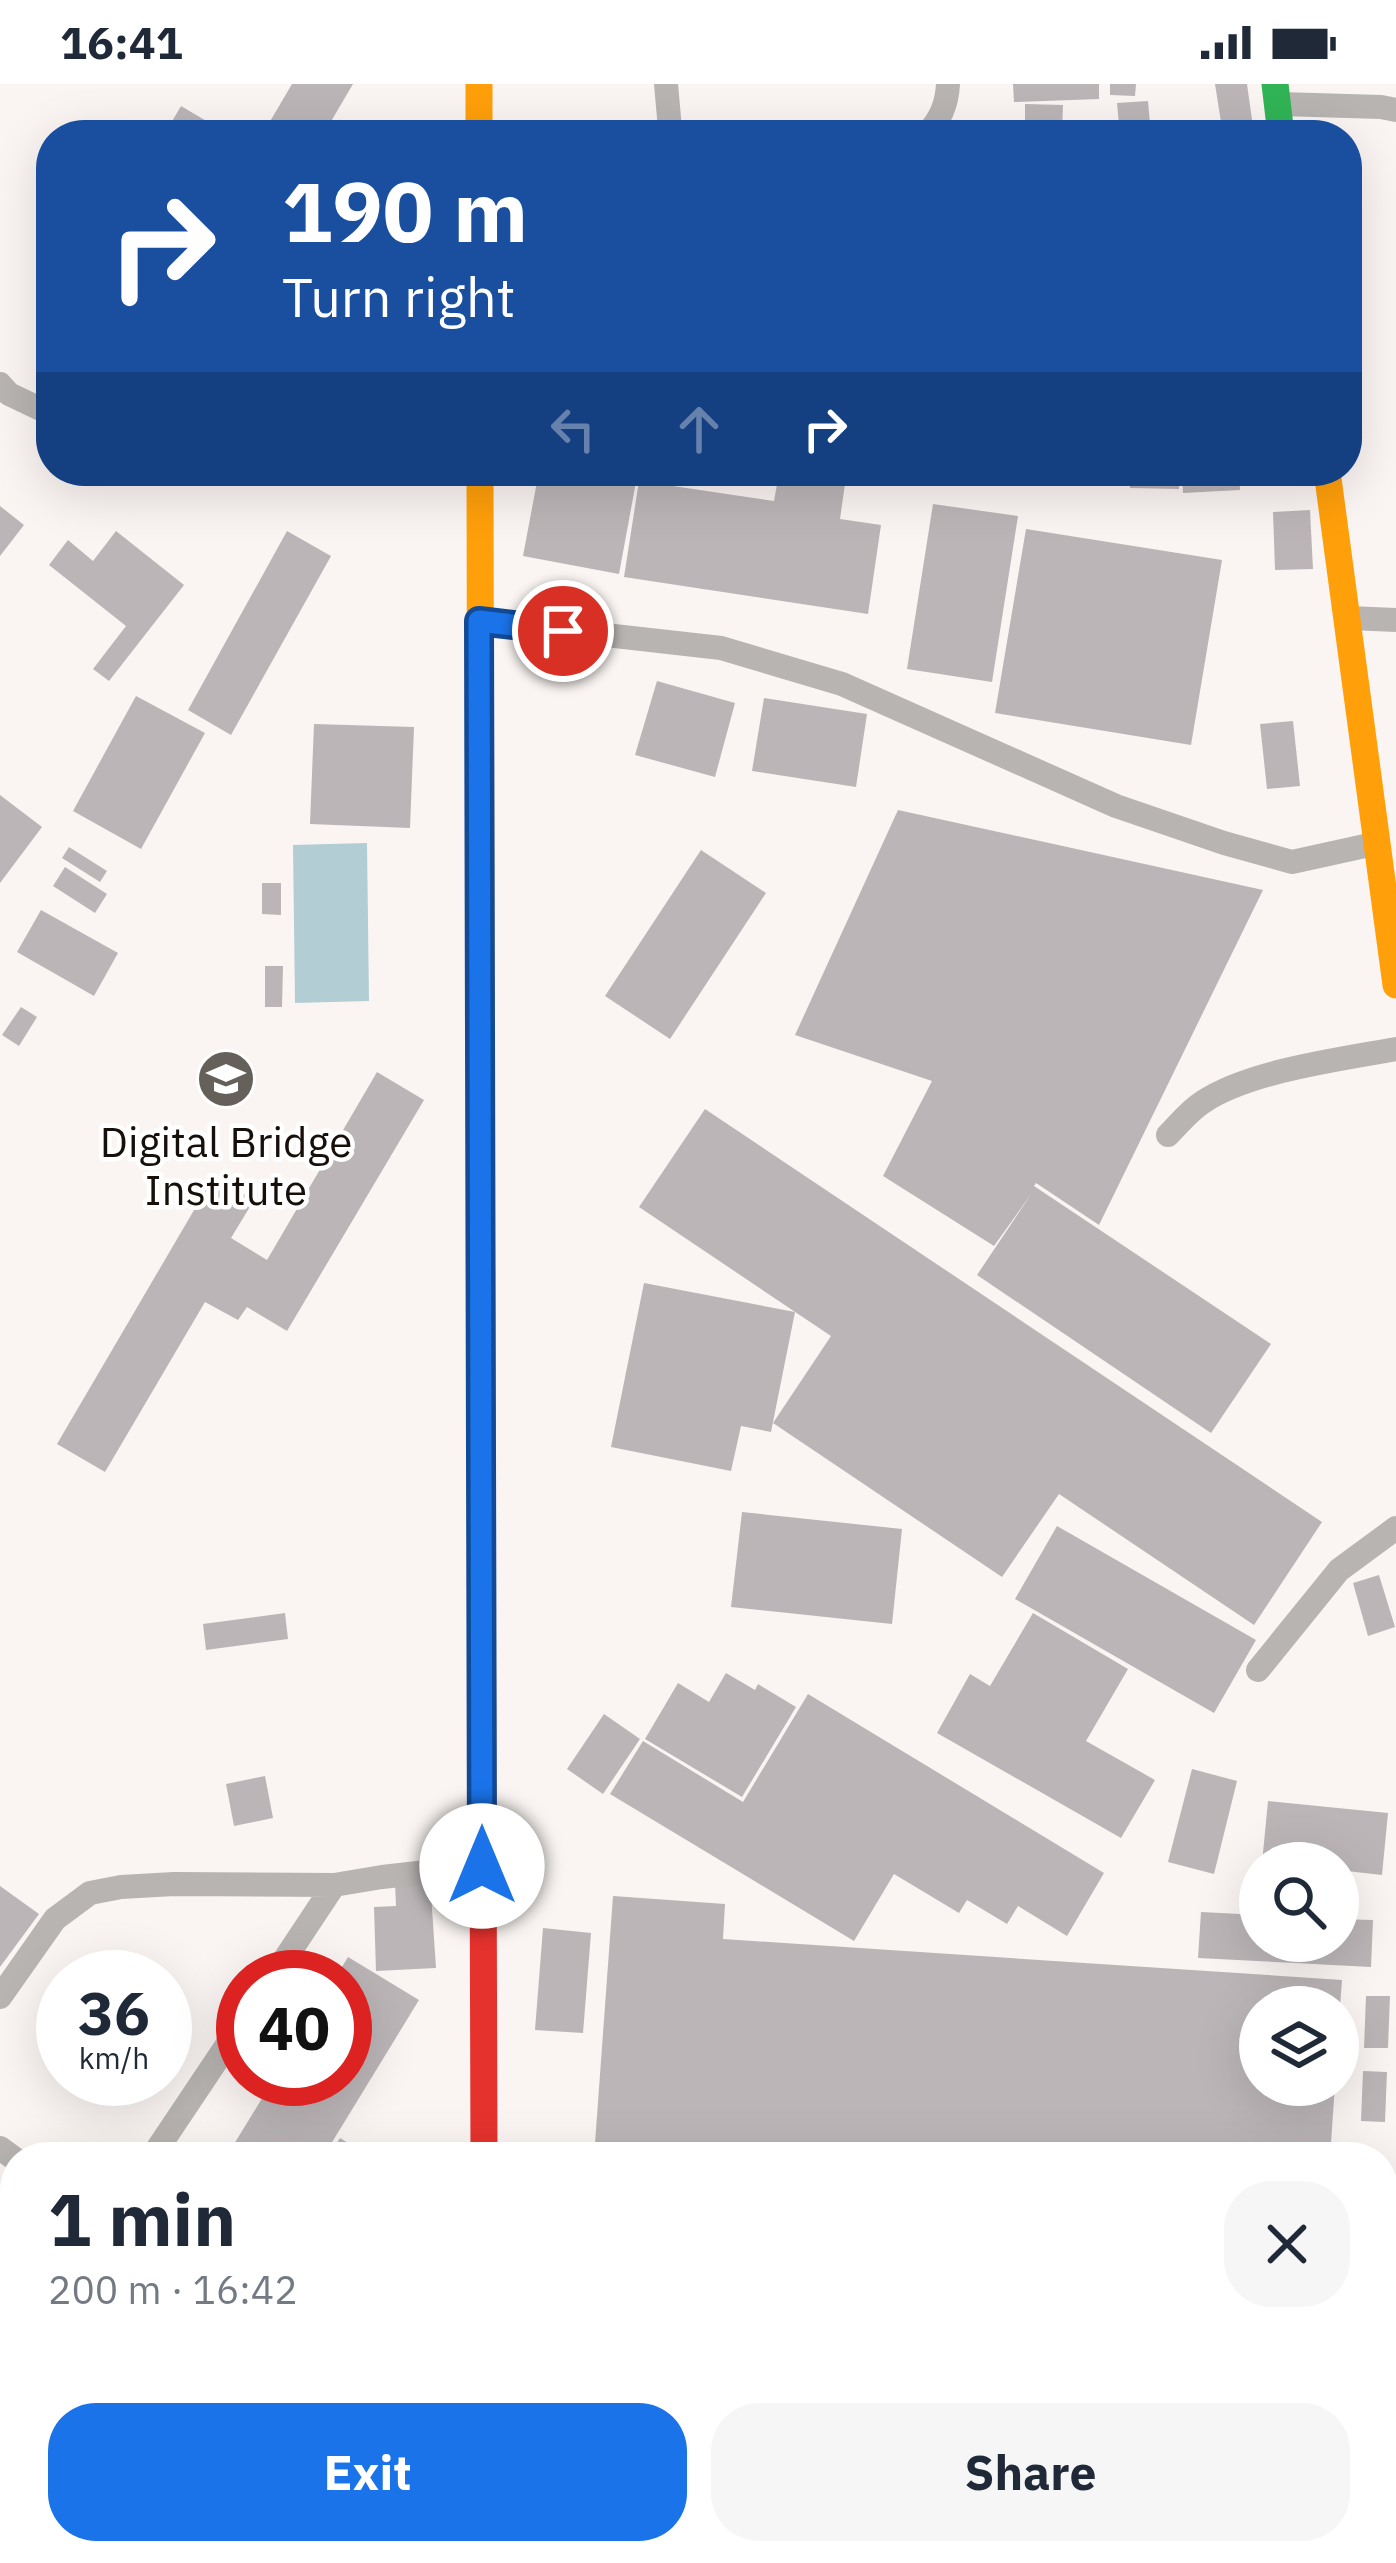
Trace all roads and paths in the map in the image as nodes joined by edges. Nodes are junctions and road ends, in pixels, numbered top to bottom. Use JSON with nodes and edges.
{"nodes":[{"id":1,"x":479,"y":84,"type":"edge"},
{"id":2,"x":666,"y":84,"type":"edge"},
{"id":3,"x":948,"y":84,"type":"edge"},
{"id":4,"x":1276,"y":94,"type":"edge"},
{"id":5,"x":1396,"y":110,"type":"edge"},
{"id":6,"x":479,"y":120,"type":"edge"},
{"id":7,"x":669,"y":120,"type":"edge"},
{"id":8,"x":939,"y":120,"type":"edge"},
{"id":9,"x":0,"y":384,"type":"edge"},
{"id":10,"x":36,"y":407,"type":"edge"},
{"id":11,"x":479,"y":486,"type":"edge"},
{"id":12,"x":1329,"y":486,"type":"edge"},
{"id":13,"x":1346,"y":618,"type":"junction"},
{"id":14,"x":1396,"y":620,"type":"edge"},
{"id":15,"x":479,"y":621,"type":"junction"},
{"id":16,"x":1377,"y":843,"type":"junction"},
{"id":17,"x":1396,"y":985,"type":"edge"},
{"id":18,"x":1396,"y":1048,"type":"edge"},
{"id":19,"x":1168,"y":1135,"type":"dead end"},
{"id":20,"x":1396,"y":1528,"type":"edge"},
{"id":21,"x":1258,"y":1670,"type":"dead end"},
{"id":22,"x":482,"y":1866,"type":"junction"},
{"id":23,"x":334,"y":1885,"type":"junction"},
{"id":24,"x":291,"y":1950,"type":"edge"},
{"id":25,"x":0,"y":1997,"type":"edge"},
{"id":26,"x":216,"y":2061,"type":"edge"},
{"id":27,"x":162,"y":2142,"type":"edge"},
{"id":28,"x":484,"y":2142,"type":"edge"}],
"edges":[{"from":1,"to":6,"type":"street"},
{"from":2,"to":7,"type":"lane"},
{"from":3,"to":8,"type":"lane"},
{"from":4,"to":5,"type":"lane"},
{"from":9,"to":10,"type":"lane"},
{"from":11,"to":15,"type":"street"},
{"from":12,"to":13,"type":"street"},
{"from":13,"to":14,"type":"lane"},
{"from":13,"to":16,"type":"street"},
{"from":15,"to":16,"type":"lane"},
{"from":15,"to":22,"type":"street"},
{"from":16,"to":17,"type":"street"},
{"from":18,"to":19,"type":"lane"},
{"from":20,"to":21,"type":"lane"},
{"from":22,"to":23,"type":"lane"},
{"from":22,"to":28,"type":"street"},
{"from":23,"to":24,"type":"lane"},
{"from":23,"to":25,"type":"lane"},
{"from":26,"to":27,"type":"lane"}]}
